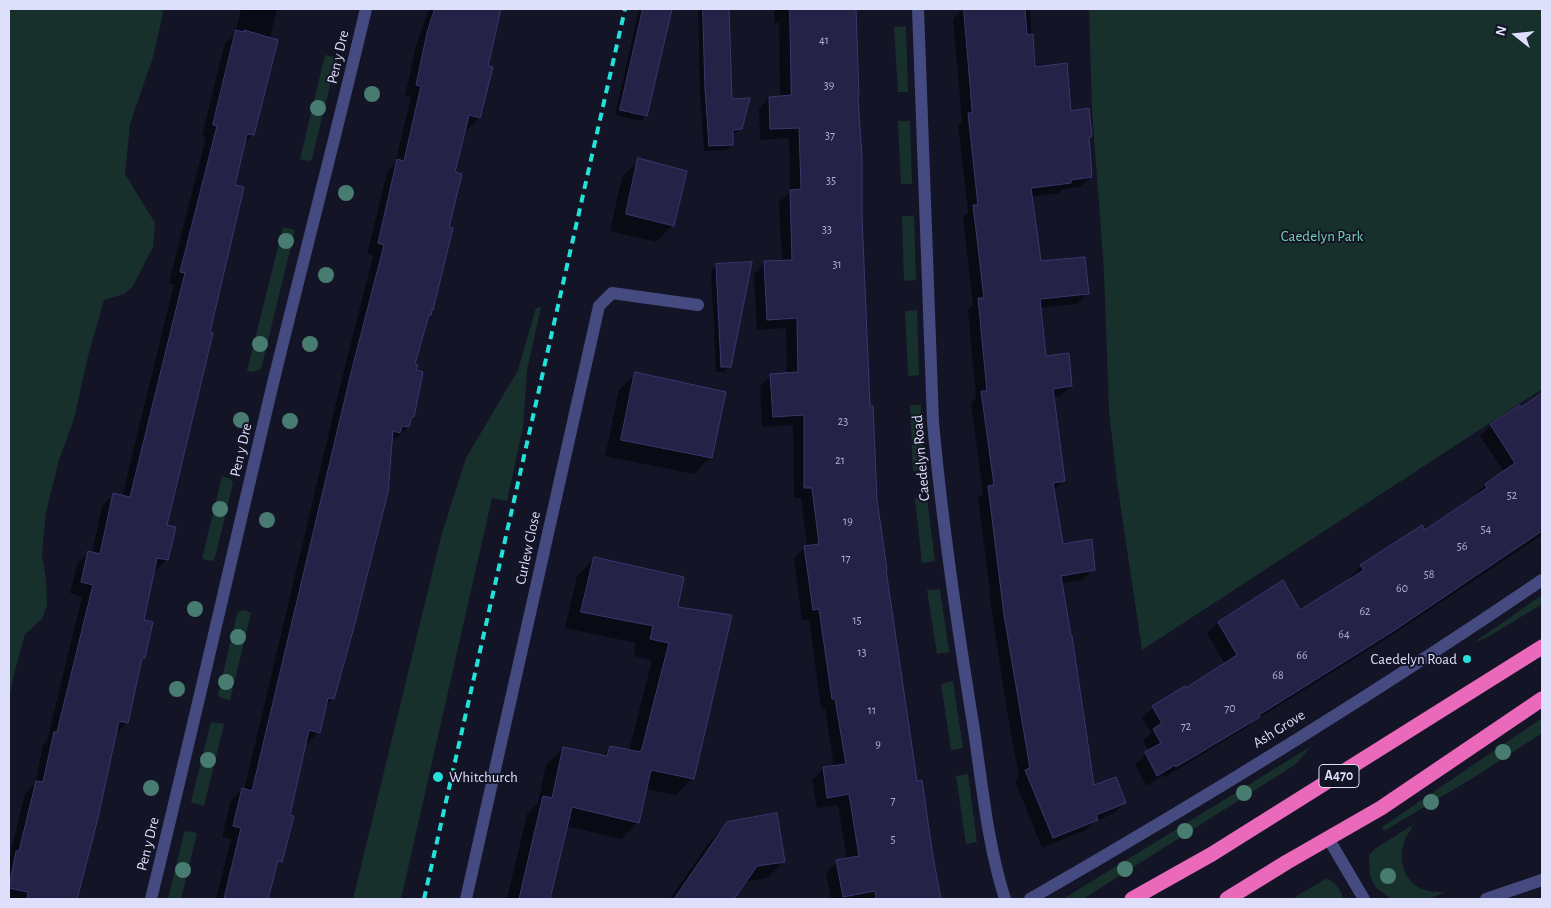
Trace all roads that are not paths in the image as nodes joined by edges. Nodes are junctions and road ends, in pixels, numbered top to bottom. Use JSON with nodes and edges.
{"nodes":[{"id":1,"x":366,"y":9,"type":"edge"},
{"id":2,"x":918,"y":9,"type":"edge"},
{"id":3,"x":698,"y":305,"type":"dead end"},
{"id":4,"x":1542,"y":580,"type":"edge"},
{"id":5,"x":1542,"y":647,"type":"edge"},
{"id":6,"x":1542,"y":699,"type":"edge"},
{"id":7,"x":1328,"y":838,"type":"junction"},
{"id":8,"x":1542,"y":880,"type":"edge"},
{"id":9,"x":1500,"y":897,"type":"edge"},
{"id":10,"x":151,"y":899,"type":"edge"},
{"id":11,"x":466,"y":899,"type":"edge"},
{"id":12,"x":1005,"y":899,"type":"edge"},
{"id":13,"x":1030,"y":899,"type":"edge"},
{"id":14,"x":1132,"y":899,"type":"edge"},
{"id":15,"x":1227,"y":899,"type":"edge"},
{"id":16,"x":1364,"y":899,"type":"edge"},
{"id":17,"x":1486,"y":899,"type":"edge"}],
"edges":[{"from":1,"to":10,"type":"street","name":"Pen y Dre"},
{"from":2,"to":12,"type":"street","name":"Caedelyn Road"},
{"from":3,"to":11,"type":"street","name":"Curlew Close"},
{"from":4,"to":13,"type":"street","name":"Ash Grove"},
{"from":5,"to":14,"type":"highway","number":"A470"},
{"from":6,"to":7,"type":"highway"},
{"from":7,"to":15,"type":"highway"},
{"from":7,"to":16,"type":"street"},
{"from":8,"to":9,"type":"street"},
{"from":9,"to":17,"type":"street"}]}
